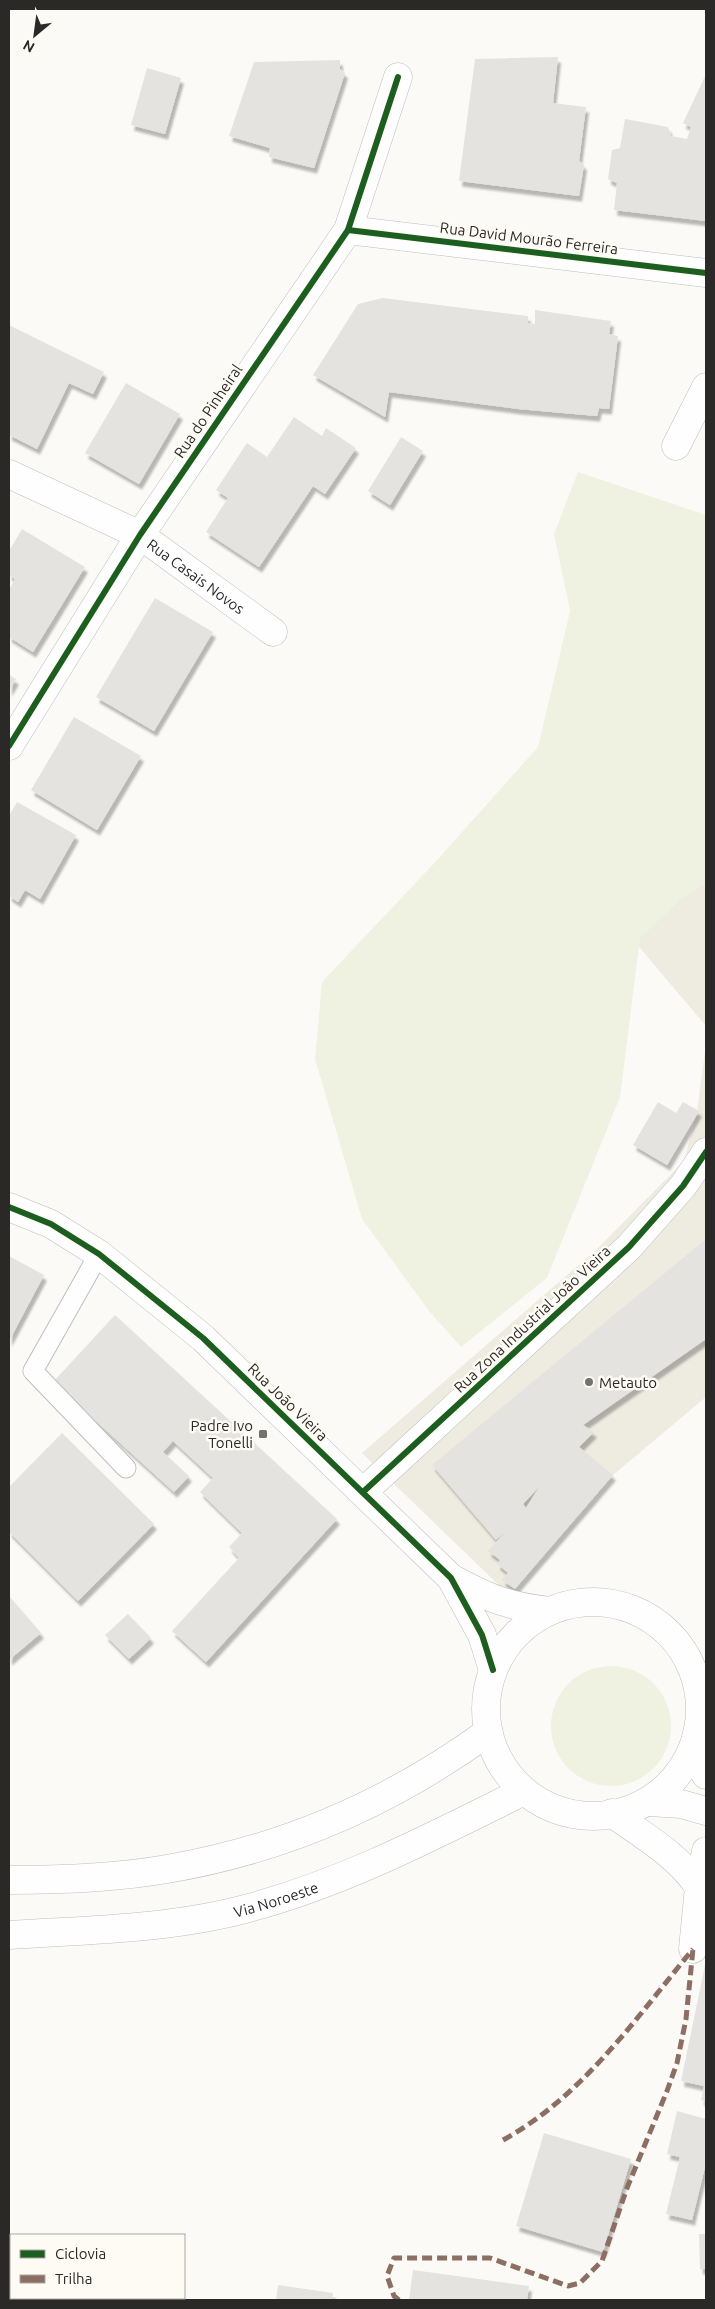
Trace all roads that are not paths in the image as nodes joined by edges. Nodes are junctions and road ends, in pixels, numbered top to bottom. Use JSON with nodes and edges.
{"nodes":[{"id":1,"x":398,"y":77,"type":"dead end"},
{"id":2,"x":348,"y":230,"type":"junction"},
{"id":3,"x":706,"y":273,"type":"edge"},
{"id":4,"x":706,"y":387,"type":"edge"},
{"id":5,"x":676,"y":446,"type":"dead end"},
{"id":6,"x":9,"y":474,"type":"edge"},
{"id":7,"x":140,"y":535,"type":"junction"},
{"id":8,"x":272,"y":632,"type":"dead end"},
{"id":9,"x":9,"y":746,"type":"edge"},
{"id":10,"x":706,"y":1152,"type":"edge"},
{"id":11,"x":9,"y":1207,"type":"edge"},
{"id":12,"x":99,"y":1254,"type":"junction"},
{"id":13,"x":126,"y":1468,"type":"dead end"},
{"id":14,"x":363,"y":1492,"type":"junction"},
{"id":15,"x":451,"y":1578,"type":"junction"},
{"id":16,"x":549,"y":1611,"type":"junction"},
{"id":17,"x":493,"y":1670,"type":"junction"},
{"id":18,"x":488,"y":1732,"type":"junction"},
{"id":19,"x":696,"y":1739,"type":"junction"},
{"id":20,"x":706,"y":1774,"type":"edge"},
{"id":21,"x":524,"y":1791,"type":"junction"},
{"id":22,"x":649,"y":1802,"type":"junction"},
{"id":23,"x":706,"y":1811,"type":"edge"},
{"id":24,"x":612,"y":1814,"type":"junction"},
{"id":25,"x":706,"y":1851,"type":"edge"},
{"id":26,"x":9,"y":1880,"type":"edge"},
{"id":27,"x":699,"y":1887,"type":"junction"},
{"id":28,"x":9,"y":1935,"type":"edge"},
{"id":29,"x":693,"y":1950,"type":"dead end"}],
"edges":[{"from":1,"to":2,"type":"street","name":"Rua do Pinheiral"},
{"from":2,"to":3,"type":"street","name":"Rua David Mourão Ferreira"},
{"from":2,"to":7,"type":"street","name":"Rua do Pinheiral"},
{"from":4,"to":5,"type":"street"},
{"from":6,"to":7,"type":"street","name":"Rua Casais Novos"},
{"from":7,"to":8,"type":"street","name":"Rua Casais Novos"},
{"from":7,"to":9,"type":"street","name":"Rua do Pinheiral"},
{"from":10,"to":14,"type":"street","name":"Rua Zona Industrial João Vieira"},
{"from":11,"to":12,"type":"street","name":"Rua João Vieira"},
{"from":12,"to":13,"type":"lane"},
{"from":12,"to":14,"type":"street","name":"Rua João Vieira"},
{"from":14,"to":15,"type":"street","name":"Rua João Vieira"},
{"from":15,"to":16,"type":"street","name":"Rua João Vieira"},
{"from":15,"to":17,"type":"street","name":"Rua João Vieira"},
{"from":16,"to":17,"type":"street"},
{"from":16,"to":19,"type":"street"},
{"from":17,"to":18,"type":"street"},
{"from":18,"to":21,"type":"street"},
{"from":18,"to":26,"type":"street"},
{"from":19,"to":20,"type":"street"},
{"from":19,"to":22,"type":"street"},
{"from":21,"to":24,"type":"street"},
{"from":21,"to":28,"type":"street","name":"Via Noroeste"},
{"from":22,"to":23,"type":"street"},
{"from":22,"to":24,"type":"street"},
{"from":24,"to":27,"type":"street"},
{"from":25,"to":27,"type":"street"},
{"from":27,"to":29,"type":"street"}]}
